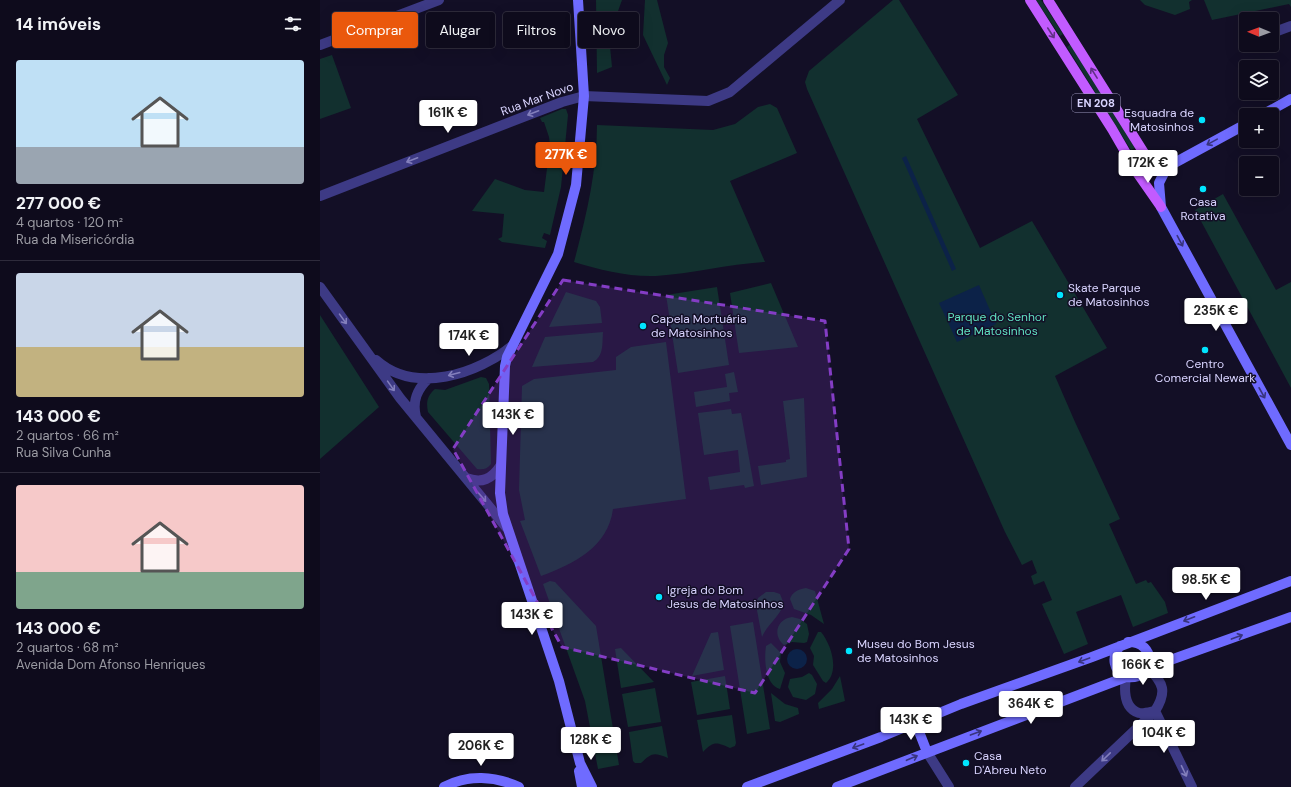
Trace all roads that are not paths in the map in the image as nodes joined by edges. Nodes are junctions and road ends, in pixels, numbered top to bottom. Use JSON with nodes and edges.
{"nodes":[{"id":1,"x":439,"y":0,"type":"edge"},
{"id":2,"x":578,"y":0,"type":"edge"},
{"id":3,"x":840,"y":0,"type":"edge"},
{"id":4,"x":1030,"y":0,"type":"edge"},
{"id":5,"x":1048,"y":0,"type":"edge"},
{"id":6,"x":1291,"y":26,"type":"edge"},
{"id":7,"x":1279,"y":30,"type":"edge"},
{"id":8,"x":320,"y":46,"type":"edge"},
{"id":9,"x":584,"y":96,"type":"junction"},
{"id":10,"x":1291,"y":99,"type":"edge"},
{"id":11,"x":1275,"y":108,"type":"edge"},
{"id":12,"x":1239,"y":128,"type":"edge"},
{"id":13,"x":1167,"y":167,"type":"junction"},
{"id":14,"x":320,"y":196,"type":"edge"},
{"id":15,"x":1161,"y":207,"type":"junction"},
{"id":16,"x":320,"y":287,"type":"edge"},
{"id":17,"x":513,"y":345,"type":"junction"},
{"id":18,"x":369,"y":354,"type":"junction"},
{"id":19,"x":429,"y":378,"type":"junction"},
{"id":20,"x":416,"y":418,"type":"junction"},
{"id":21,"x":1291,"y":445,"type":"edge"},
{"id":22,"x":501,"y":465,"type":"junction"},
{"id":23,"x":466,"y":478,"type":"junction"},
{"id":24,"x":506,"y":527,"type":"junction"},
{"id":25,"x":1291,"y":581,"type":"edge"},
{"id":26,"x":1291,"y":617,"type":"edge"},
{"id":27,"x":1124,"y":644,"type":"junction"},
{"id":28,"x":1148,"y":668,"type":"junction"},
{"id":29,"x":1126,"y":677,"type":"junction"},
{"id":30,"x":1155,"y":711,"type":"junction"},
{"id":31,"x":916,"y":724,"type":"junction"},
{"id":32,"x":574,"y":741,"type":"junction"},
{"id":33,"x":927,"y":752,"type":"junction"},
{"id":34,"x":444,"y":787,"type":"edge"},
{"id":35,"x":519,"y":787,"type":"edge"},
{"id":36,"x":582,"y":787,"type":"edge"},
{"id":37,"x":592,"y":787,"type":"edge"},
{"id":38,"x":747,"y":787,"type":"edge"},
{"id":39,"x":837,"y":787,"type":"edge"},
{"id":40,"x":949,"y":787,"type":"edge"},
{"id":41,"x":1075,"y":787,"type":"edge"},
{"id":42,"x":1192,"y":787,"type":"edge"}],
"edges":[{"from":1,"to":8,"type":"street"},
{"from":2,"to":9,"type":"main road"},
{"from":3,"to":9,"type":"street","name":"Rua Mar Novo"},
{"from":4,"to":15,"type":"main road","number":"EN 208","one_way":true},
{"from":13,"to":5,"type":"main road","number":"EN 208","one_way":true},
{"from":6,"to":7,"type":"street"},
{"from":9,"to":14,"type":"street","name":"Rua Mar Novo","one_way":true},
{"from":9,"to":17,"type":"main road"},
{"from":10,"to":11,"type":"main road"},
{"from":12,"to":13,"type":"main road","one_way":true},
{"from":13,"to":15,"type":"main road"},
{"from":15,"to":21,"type":"main road","number":"EN 208","one_way":true},
{"from":16,"to":18,"type":"street","one_way":true},
{"from":17,"to":19,"type":"street","one_way":true},
{"from":17,"to":22,"type":"main road"},
{"from":18,"to":19,"type":"street"},
{"from":18,"to":20,"type":"street","one_way":true},
{"from":19,"to":20,"type":"street"},
{"from":20,"to":23,"type":"street"},
{"from":22,"to":23,"type":"street"},
{"from":22,"to":24,"type":"main road"},
{"from":23,"to":24,"type":"street","one_way":true},
{"from":24,"to":32,"type":"main road"},
{"from":25,"to":27,"type":"main road","one_way":true},
{"from":28,"to":26,"type":"main road","one_way":true},
{"from":27,"to":28,"type":"main road"},
{"from":27,"to":29,"type":"main road"},
{"from":27,"to":31,"type":"main road","one_way":true},
{"from":28,"to":29,"type":"main road"},
{"from":28,"to":30,"type":"street"},
{"from":29,"to":30,"type":"street"},
{"from":33,"to":29,"type":"main road","one_way":true},
{"from":30,"to":41,"type":"street","one_way":true},
{"from":30,"to":42,"type":"street","one_way":true},
{"from":31,"to":33,"type":"main road"},
{"from":31,"to":38,"type":"main road","one_way":true},
{"from":32,"to":36,"type":"main road"},
{"from":32,"to":37,"type":"main road"},
{"from":39,"to":33,"type":"main road","one_way":true},
{"from":33,"to":40,"type":"street"},
{"from":34,"to":35,"type":"main road"}]}
